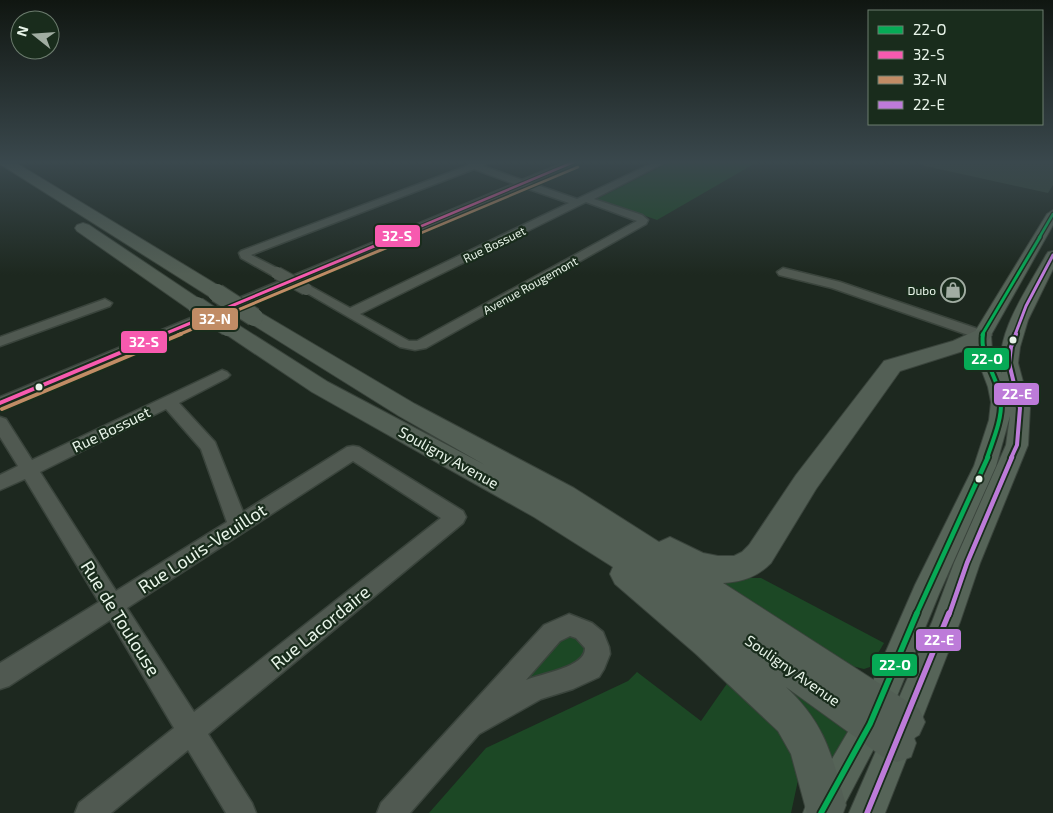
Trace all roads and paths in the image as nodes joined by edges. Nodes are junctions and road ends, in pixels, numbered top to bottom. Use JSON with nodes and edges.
{"nodes":[{"id":1,"x":38,"y":199,"type":"edge"},
{"id":2,"x":65,"y":199,"type":"edge"},
{"id":3,"x":387,"y":199,"type":"edge"},
{"id":4,"x":485,"y":199,"type":"edge"},
{"id":5,"x":575,"y":199,"type":"edge"},
{"id":6,"x":586,"y":199,"type":"edge"},
{"id":7,"x":582,"y":201,"type":"junction"},
{"id":8,"x":1053,"y":214,"type":"edge"},
{"id":9,"x":245,"y":253,"type":"joint"},
{"id":10,"x":1053,"y":255,"type":"edge"},
{"id":11,"x":782,"y":272,"type":"dead end"},
{"id":12,"x":105,"y":303,"type":"dead end"},
{"id":13,"x":351,"y":313,"type":"junction"},
{"id":14,"x":982,"y":335,"type":"junction"},
{"id":15,"x":0,"y":342,"type":"edge"},
{"id":16,"x":222,"y":375,"type":"dead end"},
{"id":17,"x":168,"y":401,"type":"junction"},
{"id":18,"x":0,"y":403,"type":"edge"},
{"id":19,"x":1020,"y":413,"type":"junction"},
{"id":20,"x":0,"y":423,"type":"edge"},
{"id":21,"x":353,"y":452,"type":"joint"},
{"id":22,"x":28,"y":469,"type":"junction"},
{"id":23,"x":0,"y":483,"type":"edge"},
{"id":24,"x":554,"y":503,"type":"junction"},
{"id":25,"x":238,"y":525,"type":"junction"},
{"id":26,"x":113,"y":606,"type":"junction"},
{"id":27,"x":0,"y":677,"type":"edge"},
{"id":28,"x":472,"y":724,"type":"junction"},
{"id":29,"x":888,"y":724,"type":"junction"},
{"id":30,"x":192,"y":730,"type":"junction"},
{"id":31,"x":823,"y":809,"type":"edge"},
{"id":32,"x":89,"y":813,"type":"edge"},
{"id":33,"x":241,"y":813,"type":"edge"},
{"id":34,"x":390,"y":813,"type":"edge"},
{"id":35,"x":867,"y":813,"type":"edge"}],
"edges":[{"from":1,"to":24,"type":"highway","name":"Souligny Avenue","bridge":true},
{"from":2,"to":24,"type":"highway","name":"Souligny Avenue","bridge":true},
{"from":3,"to":9,"type":"street"},
{"from":4,"to":18,"type":"street"},
{"from":5,"to":7,"type":"street"},
{"from":6,"to":7,"type":"street","name":"Rue Bossuet"},
{"from":7,"to":13,"type":"street","name":"Rue Bossuet"},
{"from":7,"to":13,"type":"street","name":"Avenue Rougemont"},
{"from":8,"to":14,"type":"main road"},
{"from":9,"to":13,"type":"street","bridge":true},
{"from":10,"to":19,"type":"main road"},
{"from":11,"to":14,"type":"street"},
{"from":12,"to":15,"type":"street"},
{"from":14,"to":19,"type":"main road"},
{"from":14,"to":24,"type":"highway"},
{"from":14,"to":29,"type":"main road"},
{"from":16,"to":17,"type":"street","name":"Rue Bossuet"},
{"from":17,"to":22,"type":"street","name":"Rue Bossuet"},
{"from":17,"to":25,"type":"street"},
{"from":19,"to":29,"type":"main road"},
{"from":20,"to":22,"type":"street","name":"Rue de Toulouse"},
{"from":21,"to":25,"type":"street","name":"Rue Louis-Veuillot"},
{"from":21,"to":30,"type":"street","name":"Rue Lacordaire"},
{"from":22,"to":23,"type":"street","name":"Rue Bossuet"},
{"from":22,"to":26,"type":"street","name":"Rue de Toulouse"},
{"from":24,"to":29,"type":"highway","name":"Souligny Avenue"},
{"from":24,"to":31,"type":"highway"},
{"from":25,"to":26,"type":"street","name":"Rue Louis-Veuillot"},
{"from":26,"to":27,"type":"street","name":"Rue Louis-Veuillot"},
{"from":26,"to":30,"type":"street","name":"Rue de Toulouse"},
{"from":28,"to":28,"type":"street"},
{"from":28,"to":34,"type":"street"},
{"from":29,"to":31,"type":"main road"},
{"from":29,"to":35,"type":"main road"},
{"from":30,"to":32,"type":"street","name":"Rue Lacordaire"},
{"from":30,"to":33,"type":"street","name":"Rue de Toulouse"}]}
